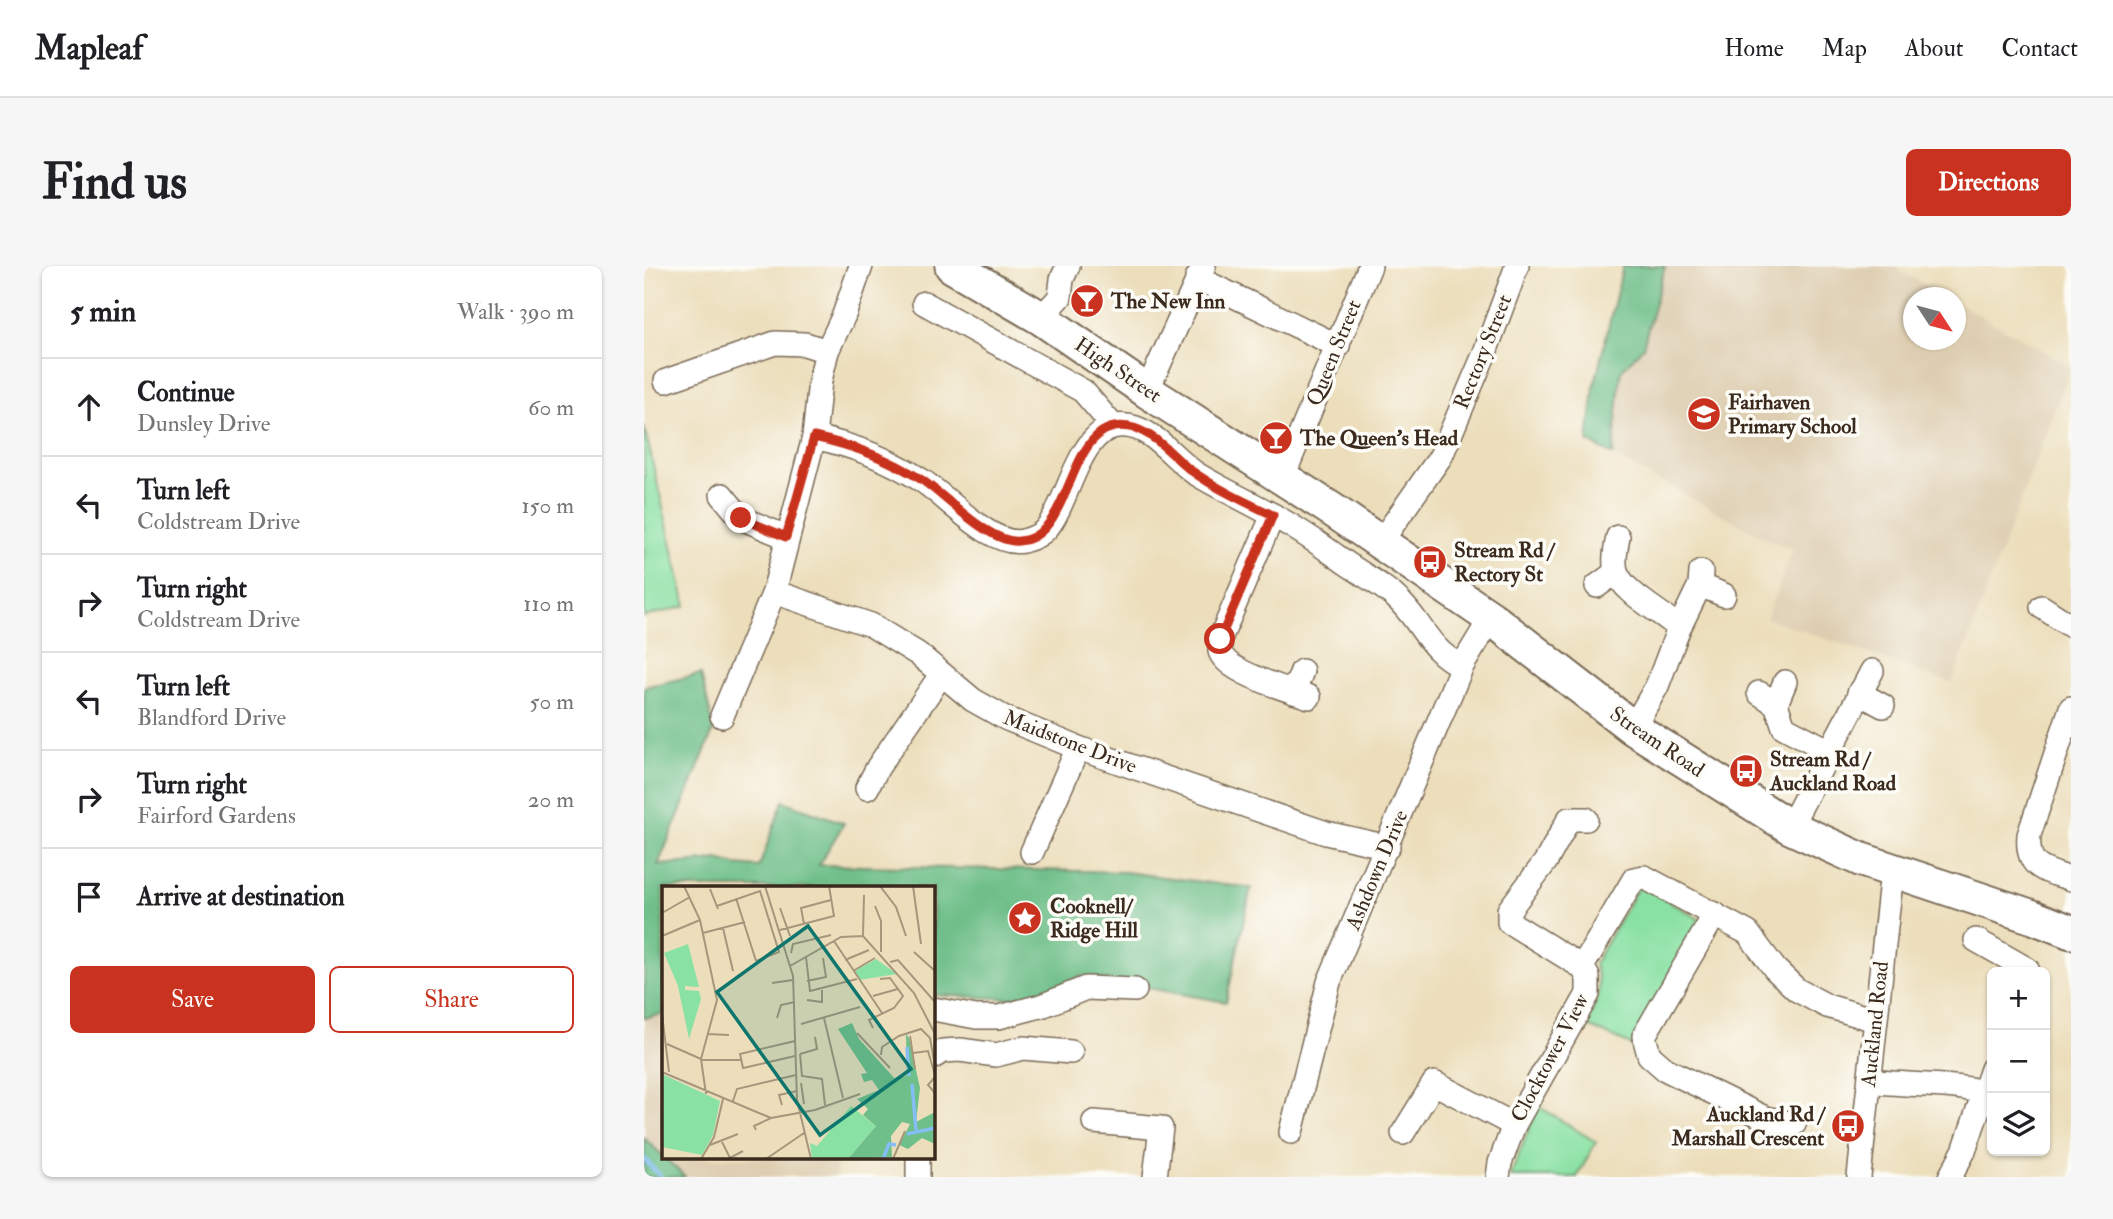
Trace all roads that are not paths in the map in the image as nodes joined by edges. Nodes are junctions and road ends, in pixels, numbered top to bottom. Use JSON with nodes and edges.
{"nodes":[{"id":1,"x":861,"y":266,"type":"edge"},
{"id":2,"x":952,"y":266,"type":"edge"},
{"id":3,"x":1068,"y":266,"type":"edge"},
{"id":4,"x":1370,"y":266,"type":"edge"},
{"id":5,"x":1517,"y":266,"type":"edge"},
{"id":6,"x":1200,"y":272,"type":"edge"},
{"id":7,"x":924,"y":303,"type":"dead end"},
{"id":8,"x":1041,"y":318,"type":"junction"},
{"id":9,"x":1339,"y":346,"type":"junction"},
{"id":10,"x":827,"y":351,"type":"junction"},
{"id":11,"x":666,"y":381,"type":"dead end"},
{"id":12,"x":1147,"y":391,"type":"junction"},
{"id":13,"x":1113,"y":426,"type":"junction"},
{"id":14,"x":814,"y":437,"type":"junction"},
{"id":15,"x":1282,"y":479,"type":"junction"},
{"id":16,"x":722,"y":495,"type":"dead end"},
{"id":17,"x":1273,"y":515,"type":"junction"},
{"id":18,"x":786,"y":537,"type":"junction"},
{"id":19,"x":1618,"y":537,"type":"dead end"},
{"id":20,"x":1380,"y":543,"type":"junction"},
{"id":21,"x":1616,"y":572,"type":"junction"},
{"id":22,"x":1597,"y":586,"type":"dead end"},
{"id":23,"x":774,"y":592,"type":"junction"},
{"id":24,"x":1724,"y":595,"type":"dead end"},
{"id":25,"x":2042,"y":607,"type":"dead end"},
{"id":26,"x":1491,"y":618,"type":"junction"},
{"id":27,"x":2071,"y":626,"type":"edge"},
{"id":28,"x":1679,"y":628,"type":"junction"},
{"id":29,"x":1462,"y":666,"type":"junction"},
{"id":30,"x":1872,"y":671,"type":"dead end"},
{"id":31,"x":941,"y":675,"type":"junction"},
{"id":32,"x":1785,"y":682,"type":"dead end"},
{"id":33,"x":1302,"y":687,"type":"dead end"},
{"id":34,"x":1859,"y":693,"type":"junction"},
{"id":35,"x":1883,"y":706,"type":"dead end"},
{"id":36,"x":2071,"y":708,"type":"edge"},
{"id":37,"x":722,"y":716,"type":"dead end"},
{"id":38,"x":1633,"y":728,"type":"junction"},
{"id":39,"x":1078,"y":748,"type":"junction"},
{"id":40,"x":1829,"y":750,"type":"junction"},
{"id":41,"x":867,"y":788,"type":"dead end"},
{"id":42,"x":1586,"y":819,"type":"dead end"},
{"id":43,"x":1790,"y":827,"type":"junction"},
{"id":44,"x":1031,"y":840,"type":"dead end"},
{"id":45,"x":1388,"y":847,"type":"junction"},
{"id":46,"x":1892,"y":871,"type":"junction"},
{"id":47,"x":2071,"y":879,"type":"edge"},
{"id":48,"x":1715,"y":914,"type":"junction"},
{"id":49,"x":2071,"y":932,"type":"edge"},
{"id":50,"x":1976,"y":940,"type":"dead end"},
{"id":51,"x":1582,"y":967,"type":"junction"},
{"id":52,"x":2033,"y":967,"type":"edge"},
{"id":53,"x":1135,"y":990,"type":"dead end"},
{"id":54,"x":934,"y":1009,"type":"edge"},
{"id":55,"x":1875,"y":1020,"type":"junction"},
{"id":56,"x":1071,"y":1052,"type":"dead end"},
{"id":57,"x":934,"y":1056,"type":"edge"},
{"id":58,"x":1870,"y":1081,"type":"junction"},
{"id":59,"x":1987,"y":1085,"type":"edge"},
{"id":60,"x":1985,"y":1092,"type":"junction"},
{"id":61,"x":1094,"y":1122,"type":"dead end"},
{"id":62,"x":1794,"y":1124,"type":"dead end"},
{"id":63,"x":1514,"y":1125,"type":"junction"},
{"id":64,"x":1291,"y":1132,"type":"dead end"},
{"id":65,"x":1402,"y":1133,"type":"dead end"},
{"id":66,"x":1155,"y":1177,"type":"edge"},
{"id":67,"x":1498,"y":1177,"type":"edge"},
{"id":68,"x":1859,"y":1177,"type":"edge"},
{"id":69,"x":1950,"y":1177,"type":"edge"}],
"edges":[{"from":1,"to":10,"type":"street"},
{"from":2,"to":8,"type":"highway","name":"High Street"},
{"from":3,"to":8,"type":"street"},
{"from":4,"to":9,"type":"street","name":"Queen Street"},
{"from":5,"to":20,"type":"street","name":"Rectory Street"},
{"from":6,"to":9,"type":"street"},
{"from":6,"to":12,"type":"street"},
{"from":7,"to":13,"type":"street"},
{"from":8,"to":12,"type":"highway","name":"High Street"},
{"from":9,"to":15,"type":"street","name":"Queen Street"},
{"from":10,"to":11,"type":"street"},
{"from":10,"to":14,"type":"street"},
{"from":12,"to":15,"type":"highway","name":"High Street"},
{"from":13,"to":14,"type":"street"},
{"from":13,"to":17,"type":"street"},
{"from":14,"to":18,"type":"street"},
{"from":15,"to":20,"type":"highway","name":"Stream Road"},
{"from":16,"to":18,"type":"street"},
{"from":17,"to":29,"type":"street"},
{"from":17,"to":33,"type":"street"},
{"from":18,"to":23,"type":"street"},
{"from":19,"to":21,"type":"street"},
{"from":20,"to":26,"type":"highway","name":"Stream Road"},
{"from":21,"to":22,"type":"street"},
{"from":21,"to":28,"type":"street"},
{"from":23,"to":31,"type":"street","name":"Maidstone Drive"},
{"from":23,"to":37,"type":"street"},
{"from":24,"to":28,"type":"street"},
{"from":25,"to":27,"type":"street"},
{"from":26,"to":29,"type":"street","name":"Ashdown Drive"},
{"from":26,"to":38,"type":"highway","name":"Stream Road"},
{"from":28,"to":38,"type":"street"},
{"from":29,"to":45,"type":"street","name":"Ashdown Drive"},
{"from":30,"to":34,"type":"street"},
{"from":31,"to":39,"type":"street","name":"Maidstone Drive"},
{"from":31,"to":41,"type":"street"},
{"from":32,"to":40,"type":"street"},
{"from":34,"to":35,"type":"street"},
{"from":34,"to":40,"type":"street"},
{"from":36,"to":47,"type":"street"},
{"from":38,"to":43,"type":"highway","name":"Stream Road"},
{"from":39,"to":44,"type":"street"},
{"from":39,"to":45,"type":"street","name":"Maidstone Drive"},
{"from":40,"to":43,"type":"street"},
{"from":42,"to":51,"type":"street"},
{"from":43,"to":46,"type":"highway","name":"Stream Road"},
{"from":45,"to":64,"type":"street","name":"Ashdown Drive"},
{"from":46,"to":49,"type":"highway","name":"Stream Road"},
{"from":46,"to":55,"type":"street","name":"Auckland Road"},
{"from":48,"to":51,"type":"street","name":"Clocktower View"},
{"from":48,"to":55,"type":"street"},
{"from":48,"to":62,"type":"street"},
{"from":50,"to":52,"type":"street"},
{"from":51,"to":63,"type":"street","name":"Clocktower View"},
{"from":53,"to":54,"type":"street"},
{"from":55,"to":58,"type":"street","name":"Auckland Road"},
{"from":56,"to":57,"type":"street"},
{"from":58,"to":60,"type":"street"},
{"from":58,"to":68,"type":"street","name":"Auckland Road"},
{"from":59,"to":60,"type":"street"},
{"from":60,"to":69,"type":"street"},
{"from":61,"to":66,"type":"street"},
{"from":63,"to":65,"type":"street"},
{"from":63,"to":67,"type":"street","name":"Clocktower View"}]}
